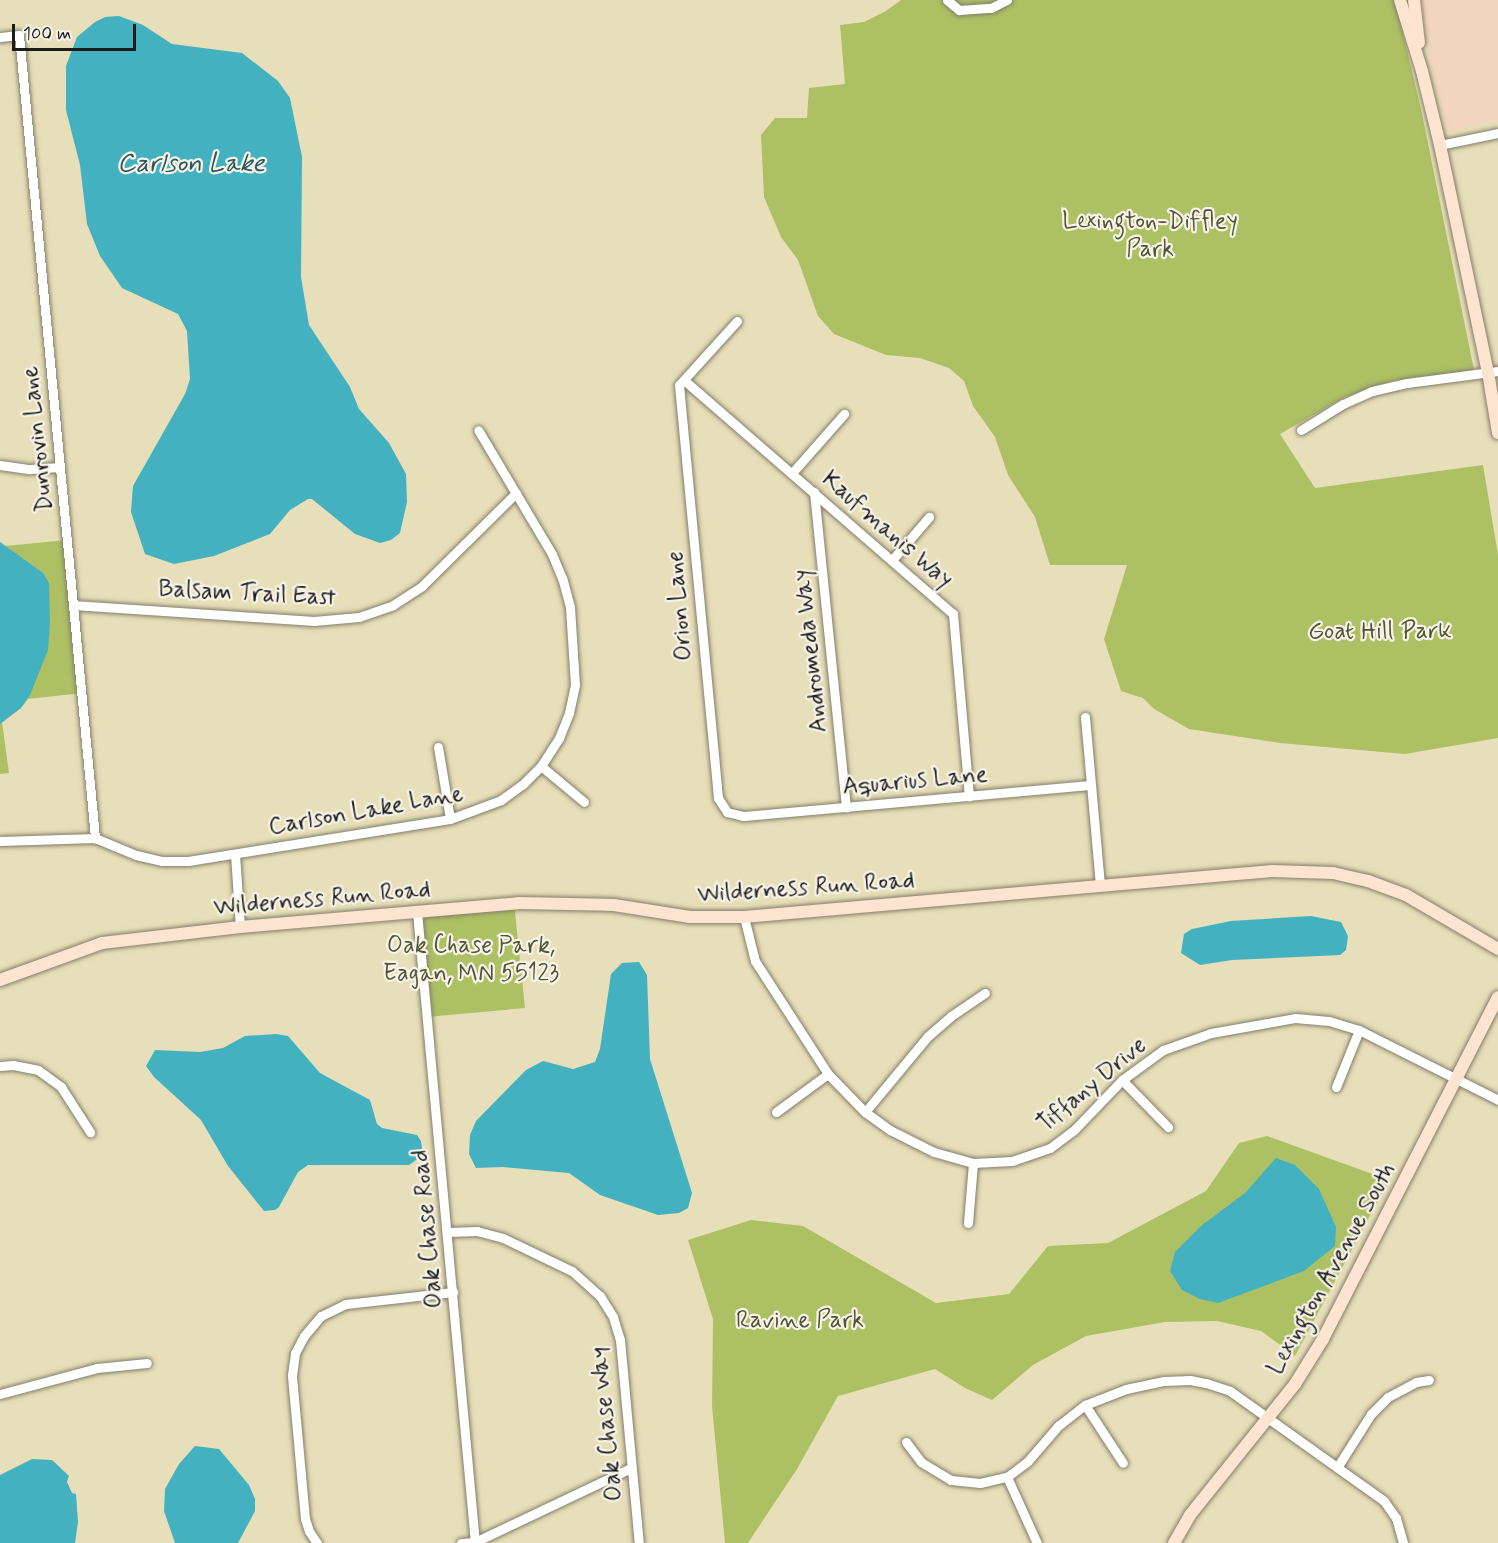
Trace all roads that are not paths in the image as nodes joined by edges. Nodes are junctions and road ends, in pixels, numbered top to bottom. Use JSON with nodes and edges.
{"nodes":[{"id":1,"x":947,"y":0,"type":"edge"},
{"id":2,"x":1007,"y":0,"type":"edge"},
{"id":3,"x":1400,"y":0,"type":"edge"},
{"id":4,"x":1414,"y":0,"type":"edge"},
{"id":5,"x":0,"y":37,"type":"edge"},
{"id":6,"x":1422,"y":71,"type":"junction"},
{"id":7,"x":1498,"y":133,"type":"edge"},
{"id":8,"x":1440,"y":145,"type":"junction"},
{"id":9,"x":737,"y":321,"type":"dead end"},
{"id":10,"x":1493,"y":372,"type":"edge"},
{"id":11,"x":685,"y":381,"type":"junction"},
{"id":12,"x":844,"y":414,"type":"dead end"},
{"id":13,"x":478,"y":430,"type":"dead end"},
{"id":14,"x":1301,"y":430,"type":"dead end"},
{"id":15,"x":1498,"y":433,"type":"edge"},
{"id":16,"x":0,"y":465,"type":"edge"},
{"id":17,"x":60,"y":467,"type":"junction"},
{"id":18,"x":792,"y":473,"type":"junction"},
{"id":19,"x":814,"y":492,"type":"junction"},
{"id":20,"x":516,"y":493,"type":"junction"},
{"id":21,"x":929,"y":518,"type":"dead end"},
{"id":22,"x":892,"y":560,"type":"junction"},
{"id":23,"x":74,"y":605,"type":"junction"},
{"id":24,"x":1085,"y":717,"type":"dead end"},
{"id":25,"x":438,"y":747,"type":"dead end"},
{"id":26,"x":541,"y":766,"type":"junction"},
{"id":27,"x":1091,"y":785,"type":"junction"},
{"id":28,"x":969,"y":796,"type":"junction"},
{"id":29,"x":584,"y":802,"type":"dead end"},
{"id":30,"x":846,"y":807,"type":"junction"},
{"id":31,"x":743,"y":816,"type":"joint"},
{"id":32,"x":450,"y":819,"type":"junction"},
{"id":33,"x":95,"y":838,"type":"junction"},
{"id":34,"x":0,"y":841,"type":"edge"},
{"id":35,"x":235,"y":854,"type":"junction"},
{"id":36,"x":1100,"y":886,"type":"junction"},
{"id":37,"x":417,"y":912,"type":"junction"},
{"id":38,"x":744,"y":917,"type":"junction"},
{"id":39,"x":240,"y":927,"type":"junction"},
{"id":40,"x":1498,"y":949,"type":"edge"},
{"id":41,"x":0,"y":980,"type":"edge"},
{"id":42,"x":985,"y":993,"type":"dead end"},
{"id":43,"x":1498,"y":997,"type":"edge"},
{"id":44,"x":1359,"y":1030,"type":"junction"},
{"id":45,"x":0,"y":1066,"type":"edge"},
{"id":46,"x":828,"y":1074,"type":"junction"},
{"id":47,"x":1457,"y":1079,"type":"junction"},
{"id":48,"x":1122,"y":1080,"type":"junction"},
{"id":49,"x":1336,"y":1087,"type":"dead end"},
{"id":50,"x":1498,"y":1100,"type":"edge"},
{"id":51,"x":776,"y":1112,"type":"dead end"},
{"id":52,"x":864,"y":1112,"type":"junction"},
{"id":53,"x":1168,"y":1127,"type":"dead end"},
{"id":54,"x":90,"y":1132,"type":"dead end"},
{"id":55,"x":973,"y":1163,"type":"junction"},
{"id":56,"x":968,"y":1223,"type":"dead end"},
{"id":57,"x":448,"y":1232,"type":"junction"},
{"id":58,"x":453,"y":1292,"type":"junction"},
{"id":59,"x":147,"y":1363,"type":"dead end"},
{"id":60,"x":1429,"y":1380,"type":"dead end"},
{"id":61,"x":0,"y":1394,"type":"edge"},
{"id":62,"x":1085,"y":1406,"type":"junction"},
{"id":63,"x":1268,"y":1418,"type":"junction"},
{"id":64,"x":906,"y":1442,"type":"dead end"},
{"id":65,"x":1124,"y":1462,"type":"dead end"},
{"id":66,"x":1338,"y":1466,"type":"junction"},
{"id":67,"x":631,"y":1468,"type":"junction"},
{"id":68,"x":1007,"y":1478,"type":"junction"},
{"id":69,"x":475,"y":1542,"type":"edge"},
{"id":70,"x":317,"y":1543,"type":"edge"},
{"id":71,"x":460,"y":1543,"type":"edge"},
{"id":72,"x":639,"y":1543,"type":"edge"},
{"id":73,"x":1037,"y":1543,"type":"edge"},
{"id":74,"x":1174,"y":1543,"type":"edge"},
{"id":75,"x":1403,"y":1543,"type":"edge"}],
"edges":[{"from":1,"to":2,"type":"street"},
{"from":3,"to":6,"type":"street"},
{"from":4,"to":6,"type":"street"},
{"from":5,"to":17,"type":"street","name":"Dunrovin Lane"},
{"from":6,"to":8,"type":"street"},
{"from":7,"to":8,"type":"street"},
{"from":8,"to":10,"type":"street"},
{"from":9,"to":11,"type":"street"},
{"from":10,"to":14,"type":"street"},
{"from":10,"to":15,"type":"street"},
{"from":11,"to":18,"type":"street","name":"Kaufmanis Way"},
{"from":11,"to":31,"type":"street","name":"Orion Lane"},
{"from":12,"to":18,"type":"street"},
{"from":13,"to":20,"type":"street","name":"Carlson Lake Lane"},
{"from":16,"to":17,"type":"street"},
{"from":17,"to":23,"type":"street","name":"Dunrovin Lane"},
{"from":18,"to":19,"type":"street","name":"Kaufmanis Way"},
{"from":19,"to":22,"type":"street","name":"Kaufmanis Way"},
{"from":19,"to":30,"type":"street","name":"Andromeda Way"},
{"from":20,"to":23,"type":"street","name":"Balsam Trail East"},
{"from":20,"to":26,"type":"street","name":"Carlson Lake Lane"},
{"from":21,"to":22,"type":"street"},
{"from":22,"to":28,"type":"street","name":"Kaufmanis Way"},
{"from":23,"to":33,"type":"street","name":"Dunrovin Lane"},
{"from":24,"to":27,"type":"street"},
{"from":25,"to":32,"type":"street"},
{"from":26,"to":29,"type":"street"},
{"from":26,"to":32,"type":"street","name":"Carlson Lake Lane"},
{"from":27,"to":28,"type":"street","name":"Aquarius Lane"},
{"from":27,"to":36,"type":"street"},
{"from":28,"to":30,"type":"street","name":"Aquarius Lane"},
{"from":30,"to":31,"type":"street","name":"Aquarius Lane"},
{"from":32,"to":35,"type":"street","name":"Carlson Lake Lane"},
{"from":33,"to":34,"type":"street","name":"Carlson Lake Lane"},
{"from":33,"to":35,"type":"street","name":"Carlson Lake Lane"},
{"from":35,"to":39,"type":"street"},
{"from":36,"to":38,"type":"street","name":"Wilderness Run Road"},
{"from":36,"to":40,"type":"street","name":"Wilderness Run Road"},
{"from":37,"to":38,"type":"street","name":"Wilderness Run Road"},
{"from":37,"to":39,"type":"street","name":"Wilderness Run Road"},
{"from":37,"to":57,"type":"street","name":"Oak Chase Road"},
{"from":38,"to":46,"type":"street","name":"Tiffany Drive"},
{"from":39,"to":41,"type":"street","name":"Wilderness Run Road"},
{"from":42,"to":52,"type":"street"},
{"from":43,"to":47,"type":"street","name":"Lexington Avenue South"},
{"from":44,"to":47,"type":"street","name":"Tiffany Drive"},
{"from":44,"to":48,"type":"street","name":"Tiffany Drive"},
{"from":44,"to":49,"type":"street"},
{"from":45,"to":54,"type":"street"},
{"from":46,"to":51,"type":"street"},
{"from":46,"to":52,"type":"street","name":"Tiffany Drive"},
{"from":47,"to":50,"type":"street","name":"Tiffany Drive"},
{"from":47,"to":63,"type":"street","name":"Lexington Avenue South"},
{"from":48,"to":53,"type":"street"},
{"from":48,"to":55,"type":"street","name":"Tiffany Drive"},
{"from":52,"to":55,"type":"street","name":"Tiffany Drive"},
{"from":55,"to":56,"type":"street"},
{"from":57,"to":58,"type":"street","name":"Oak Chase Road"},
{"from":57,"to":67,"type":"street","name":"Oak Chase Way"},
{"from":58,"to":69,"type":"street","name":"Oak Chase Road"},
{"from":58,"to":70,"type":"street"},
{"from":59,"to":61,"type":"street"},
{"from":60,"to":66,"type":"street"},
{"from":62,"to":63,"type":"street"},
{"from":62,"to":65,"type":"street"},
{"from":62,"to":68,"type":"street"},
{"from":63,"to":66,"type":"street"},
{"from":63,"to":74,"type":"street","name":"Lexington Avenue South"},
{"from":64,"to":68,"type":"street"},
{"from":66,"to":75,"type":"street"},
{"from":67,"to":69,"type":"street"},
{"from":67,"to":72,"type":"street","name":"Oak Chase Way"},
{"from":68,"to":73,"type":"street"},
{"from":69,"to":71,"type":"street"}]}
